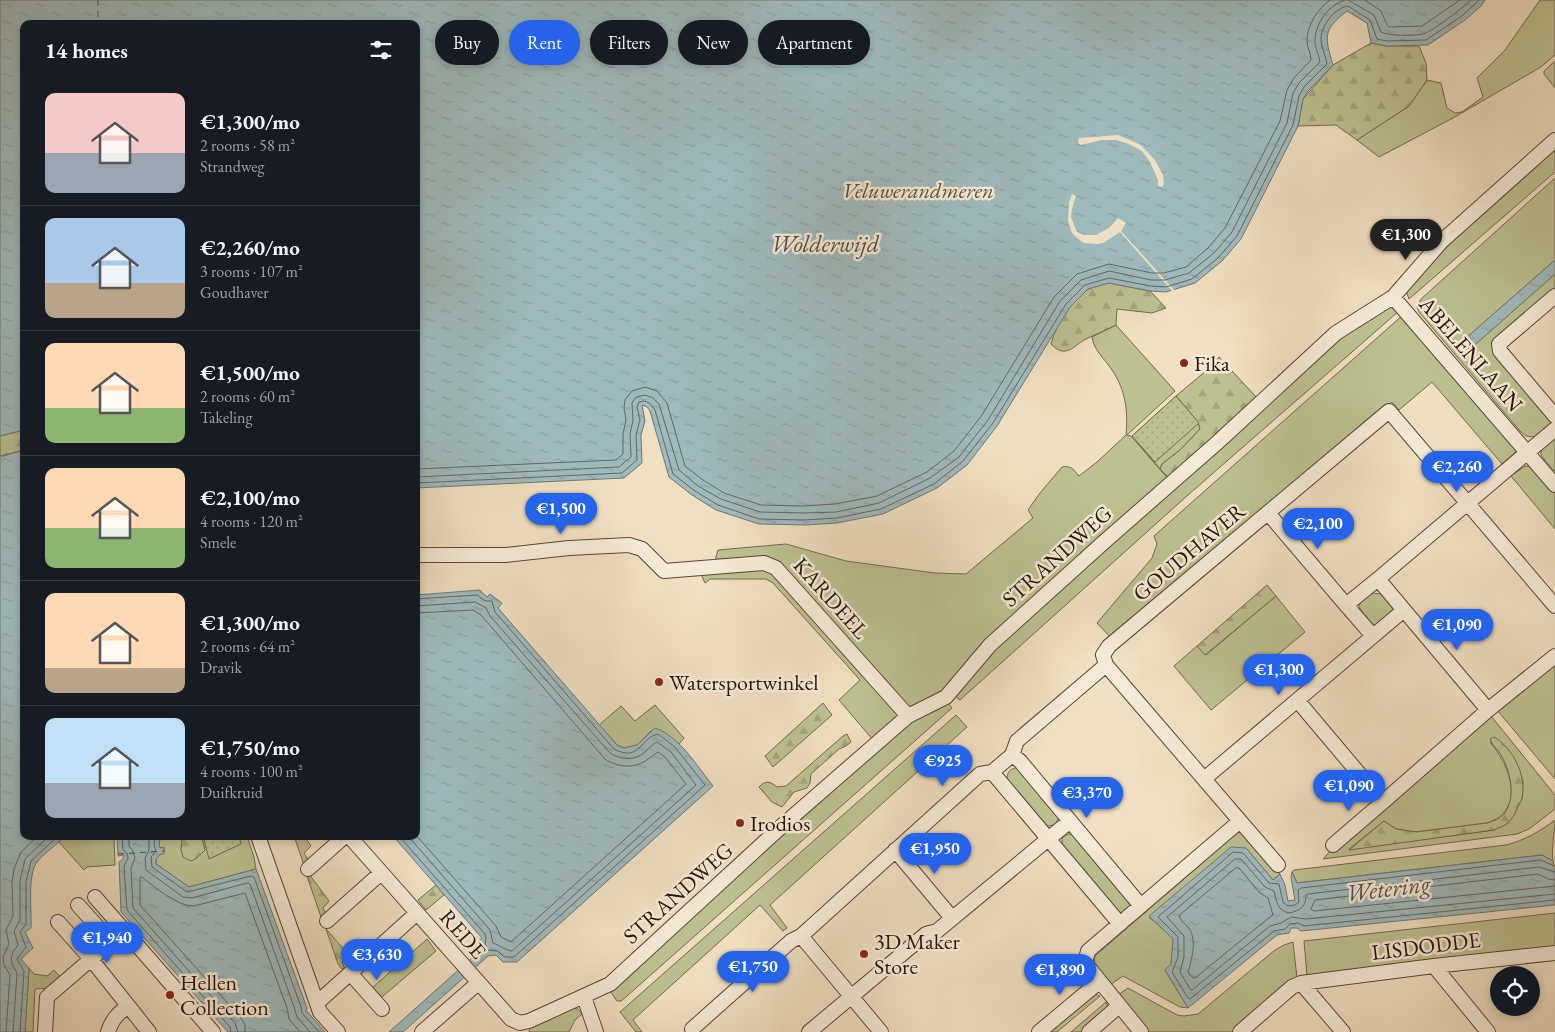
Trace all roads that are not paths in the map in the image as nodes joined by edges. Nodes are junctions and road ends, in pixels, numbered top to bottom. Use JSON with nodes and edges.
{"nodes":[{"id":1,"x":1555,"y":140,"type":"edge"},
{"id":2,"x":1555,"y":296,"type":"edge"},
{"id":3,"x":1393,"y":297,"type":"junction"},
{"id":4,"x":1555,"y":416,"type":"edge"},
{"id":5,"x":1555,"y":429,"type":"edge"},
{"id":6,"x":1528,"y":452,"type":"junction"},
{"id":7,"x":1555,"y":484,"type":"edge"},
{"id":8,"x":1468,"y":503,"type":"junction"},
{"id":9,"x":1268,"y":513,"type":"junction"},
{"id":10,"x":420,"y":552,"type":"edge"},
{"id":11,"x":1378,"y":579,"type":"junction"},
{"id":12,"x":1346,"y":605,"type":"junction"},
{"id":13,"x":1555,"y":606,"type":"edge"},
{"id":14,"x":1404,"y":610,"type":"junction"},
{"id":15,"x":1373,"y":636,"type":"junction"},
{"id":16,"x":1555,"y":656,"type":"edge"},
{"id":17,"x":1106,"y":665,"type":"junction"},
{"id":18,"x":1297,"y":700,"type":"junction"},
{"id":19,"x":1488,"y":710,"type":"junction"},
{"id":20,"x":908,"y":716,"type":"junction"},
{"id":21,"x":1012,"y":755,"type":"junction"},
{"id":22,"x":992,"y":772,"type":"junction"},
{"id":23,"x":1204,"y":779,"type":"junction"},
{"id":24,"x":1383,"y":802,"type":"junction"},
{"id":25,"x":1070,"y":821,"type":"junction"},
{"id":26,"x":1240,"y":821,"type":"junction"},
{"id":27,"x":1048,"y":839,"type":"junction"},
{"id":28,"x":259,"y":840,"type":"edge"},
{"id":29,"x":341,"y":840,"type":"edge"},
{"id":30,"x":352,"y":840,"type":"edge"},
{"id":31,"x":1333,"y":845,"type":"dead end"},
{"id":32,"x":895,"y":850,"type":"junction"},
{"id":33,"x":1278,"y":865,"type":"dead end"},
{"id":34,"x":308,"y":869,"type":"dead end"},
{"id":35,"x":381,"y":873,"type":"junction"},
{"id":36,"x":95,"y":897,"type":"dead end"},
{"id":37,"x":78,"y":905,"type":"dead end"},
{"id":38,"x":1141,"y":906,"type":"junction"},
{"id":39,"x":417,"y":914,"type":"junction"},
{"id":40,"x":952,"y":918,"type":"junction"},
{"id":41,"x":327,"y":921,"type":"dead end"},
{"id":42,"x":58,"y":922,"type":"dead end"},
{"id":43,"x":1120,"y":924,"type":"junction"},
{"id":44,"x":801,"y":936,"type":"junction"},
{"id":45,"x":1555,"y":953,"type":"edge"},
{"id":46,"x":91,"y":959,"type":"junction"},
{"id":47,"x":1434,"y":966,"type":"junction"},
{"id":48,"x":350,"y":973,"type":"junction"},
{"id":49,"x":475,"y":980,"type":"junction"},
{"id":50,"x":1099,"y":982,"type":"junction"},
{"id":51,"x":1301,"y":983,"type":"junction"},
{"id":52,"x":584,"y":997,"type":"junction"},
{"id":53,"x":852,"y":997,"type":"junction"},
{"id":54,"x":317,"y":1003,"type":"junction"},
{"id":55,"x":1120,"y":1006,"type":"junction"},
{"id":56,"x":128,"y":1007,"type":"junction"},
{"id":57,"x":382,"y":1009,"type":"dead end"},
{"id":58,"x":692,"y":1029,"type":"dead end"},
{"id":59,"x":45,"y":1032,"type":"edge"},
{"id":60,"x":108,"y":1032,"type":"edge"},
{"id":61,"x":148,"y":1032,"type":"edge"},
{"id":62,"x":213,"y":1032,"type":"edge"},
{"id":63,"x":338,"y":1032,"type":"edge"},
{"id":64,"x":422,"y":1032,"type":"edge"},
{"id":65,"x":596,"y":1032,"type":"edge"},
{"id":66,"x":809,"y":1032,"type":"edge"},
{"id":67,"x":881,"y":1032,"type":"edge"},
{"id":68,"x":1039,"y":1032,"type":"edge"},
{"id":69,"x":1089,"y":1032,"type":"edge"},
{"id":70,"x":1141,"y":1032,"type":"edge"},
{"id":71,"x":1240,"y":1032,"type":"edge"},
{"id":72,"x":1343,"y":1032,"type":"edge"},
{"id":73,"x":1488,"y":1032,"type":"edge"}],
"edges":[{"from":1,"to":3,"type":"street","name":"STRANDWEG"},
{"from":2,"to":4,"type":"street"},
{"from":3,"to":6,"type":"street","name":"ABELENLAAN"},
{"from":3,"to":20,"type":"street","name":"STRANDWEG"},
{"from":5,"to":6,"type":"street"},
{"from":6,"to":7,"type":"street","name":"ABELENLAAN"},
{"from":6,"to":8,"type":"street"},
{"from":8,"to":9,"type":"street","name":"GOUDHAVER"},
{"from":8,"to":11,"type":"street"},
{"from":8,"to":13,"type":"street","name":"GOUDHAVER"},
{"from":9,"to":12,"type":"street"},
{"from":9,"to":17,"type":"street","name":"GOUDHAVER"},
{"from":10,"to":20,"type":"street","name":"KARDEEL"},
{"from":11,"to":12,"type":"street"},
{"from":11,"to":14,"type":"street"},
{"from":12,"to":15,"type":"street"},
{"from":14,"to":15,"type":"street"},
{"from":14,"to":19,"type":"street"},
{"from":15,"to":18,"type":"street"},
{"from":16,"to":19,"type":"street"},
{"from":17,"to":21,"type":"street"},
{"from":17,"to":23,"type":"street"},
{"from":18,"to":23,"type":"street"},
{"from":18,"to":24,"type":"street"},
{"from":19,"to":24,"type":"street"},
{"from":20,"to":52,"type":"street","name":"STRANDWEG"},
{"from":21,"to":22,"type":"street"},
{"from":21,"to":25,"type":"street"},
{"from":22,"to":27,"type":"street"},
{"from":22,"to":32,"type":"street"},
{"from":23,"to":26,"type":"street"},
{"from":24,"to":31,"type":"street"},
{"from":25,"to":27,"type":"street"},
{"from":25,"to":38,"type":"street"},
{"from":26,"to":33,"type":"street"},
{"from":26,"to":38,"type":"street"},
{"from":27,"to":40,"type":"street"},
{"from":27,"to":43,"type":"street"},
{"from":28,"to":54,"type":"street"},
{"from":29,"to":34,"type":"street"},
{"from":30,"to":35,"type":"street","name":"REDE"},
{"from":32,"to":40,"type":"street"},
{"from":32,"to":44,"type":"street"},
{"from":35,"to":39,"type":"street","name":"REDE"},
{"from":35,"to":41,"type":"street"},
{"from":36,"to":62,"type":"street"},
{"from":37,"to":46,"type":"street"},
{"from":38,"to":43,"type":"street"},
{"from":39,"to":48,"type":"street","name":"REDE"},
{"from":39,"to":49,"type":"street","name":"REDE"},
{"from":40,"to":53,"type":"street"},
{"from":42,"to":46,"type":"street"},
{"from":43,"to":50,"type":"street"},
{"from":44,"to":53,"type":"street"},
{"from":44,"to":58,"type":"street"},
{"from":45,"to":47,"type":"street","name":"LISDODDE"},
{"from":46,"to":56,"type":"street"},
{"from":46,"to":59,"type":"street"},
{"from":47,"to":51,"type":"street","name":"LISDODDE"},
{"from":47,"to":73,"type":"street"},
{"from":48,"to":54,"type":"street","name":"REDE"},
{"from":48,"to":57,"type":"street"},
{"from":49,"to":52,"type":"street","name":"STRANDWEG"},
{"from":49,"to":64,"type":"street"},
{"from":50,"to":55,"type":"street"},
{"from":50,"to":68,"type":"street"},
{"from":51,"to":71,"type":"street"},
{"from":51,"to":72,"type":"street"},
{"from":52,"to":65,"type":"street"},
{"from":53,"to":66,"type":"street"},
{"from":53,"to":67,"type":"street"},
{"from":54,"to":63,"type":"street"},
{"from":55,"to":69,"type":"street"},
{"from":55,"to":70,"type":"street"},
{"from":56,"to":60,"type":"street"},
{"from":56,"to":61,"type":"street"}]}
